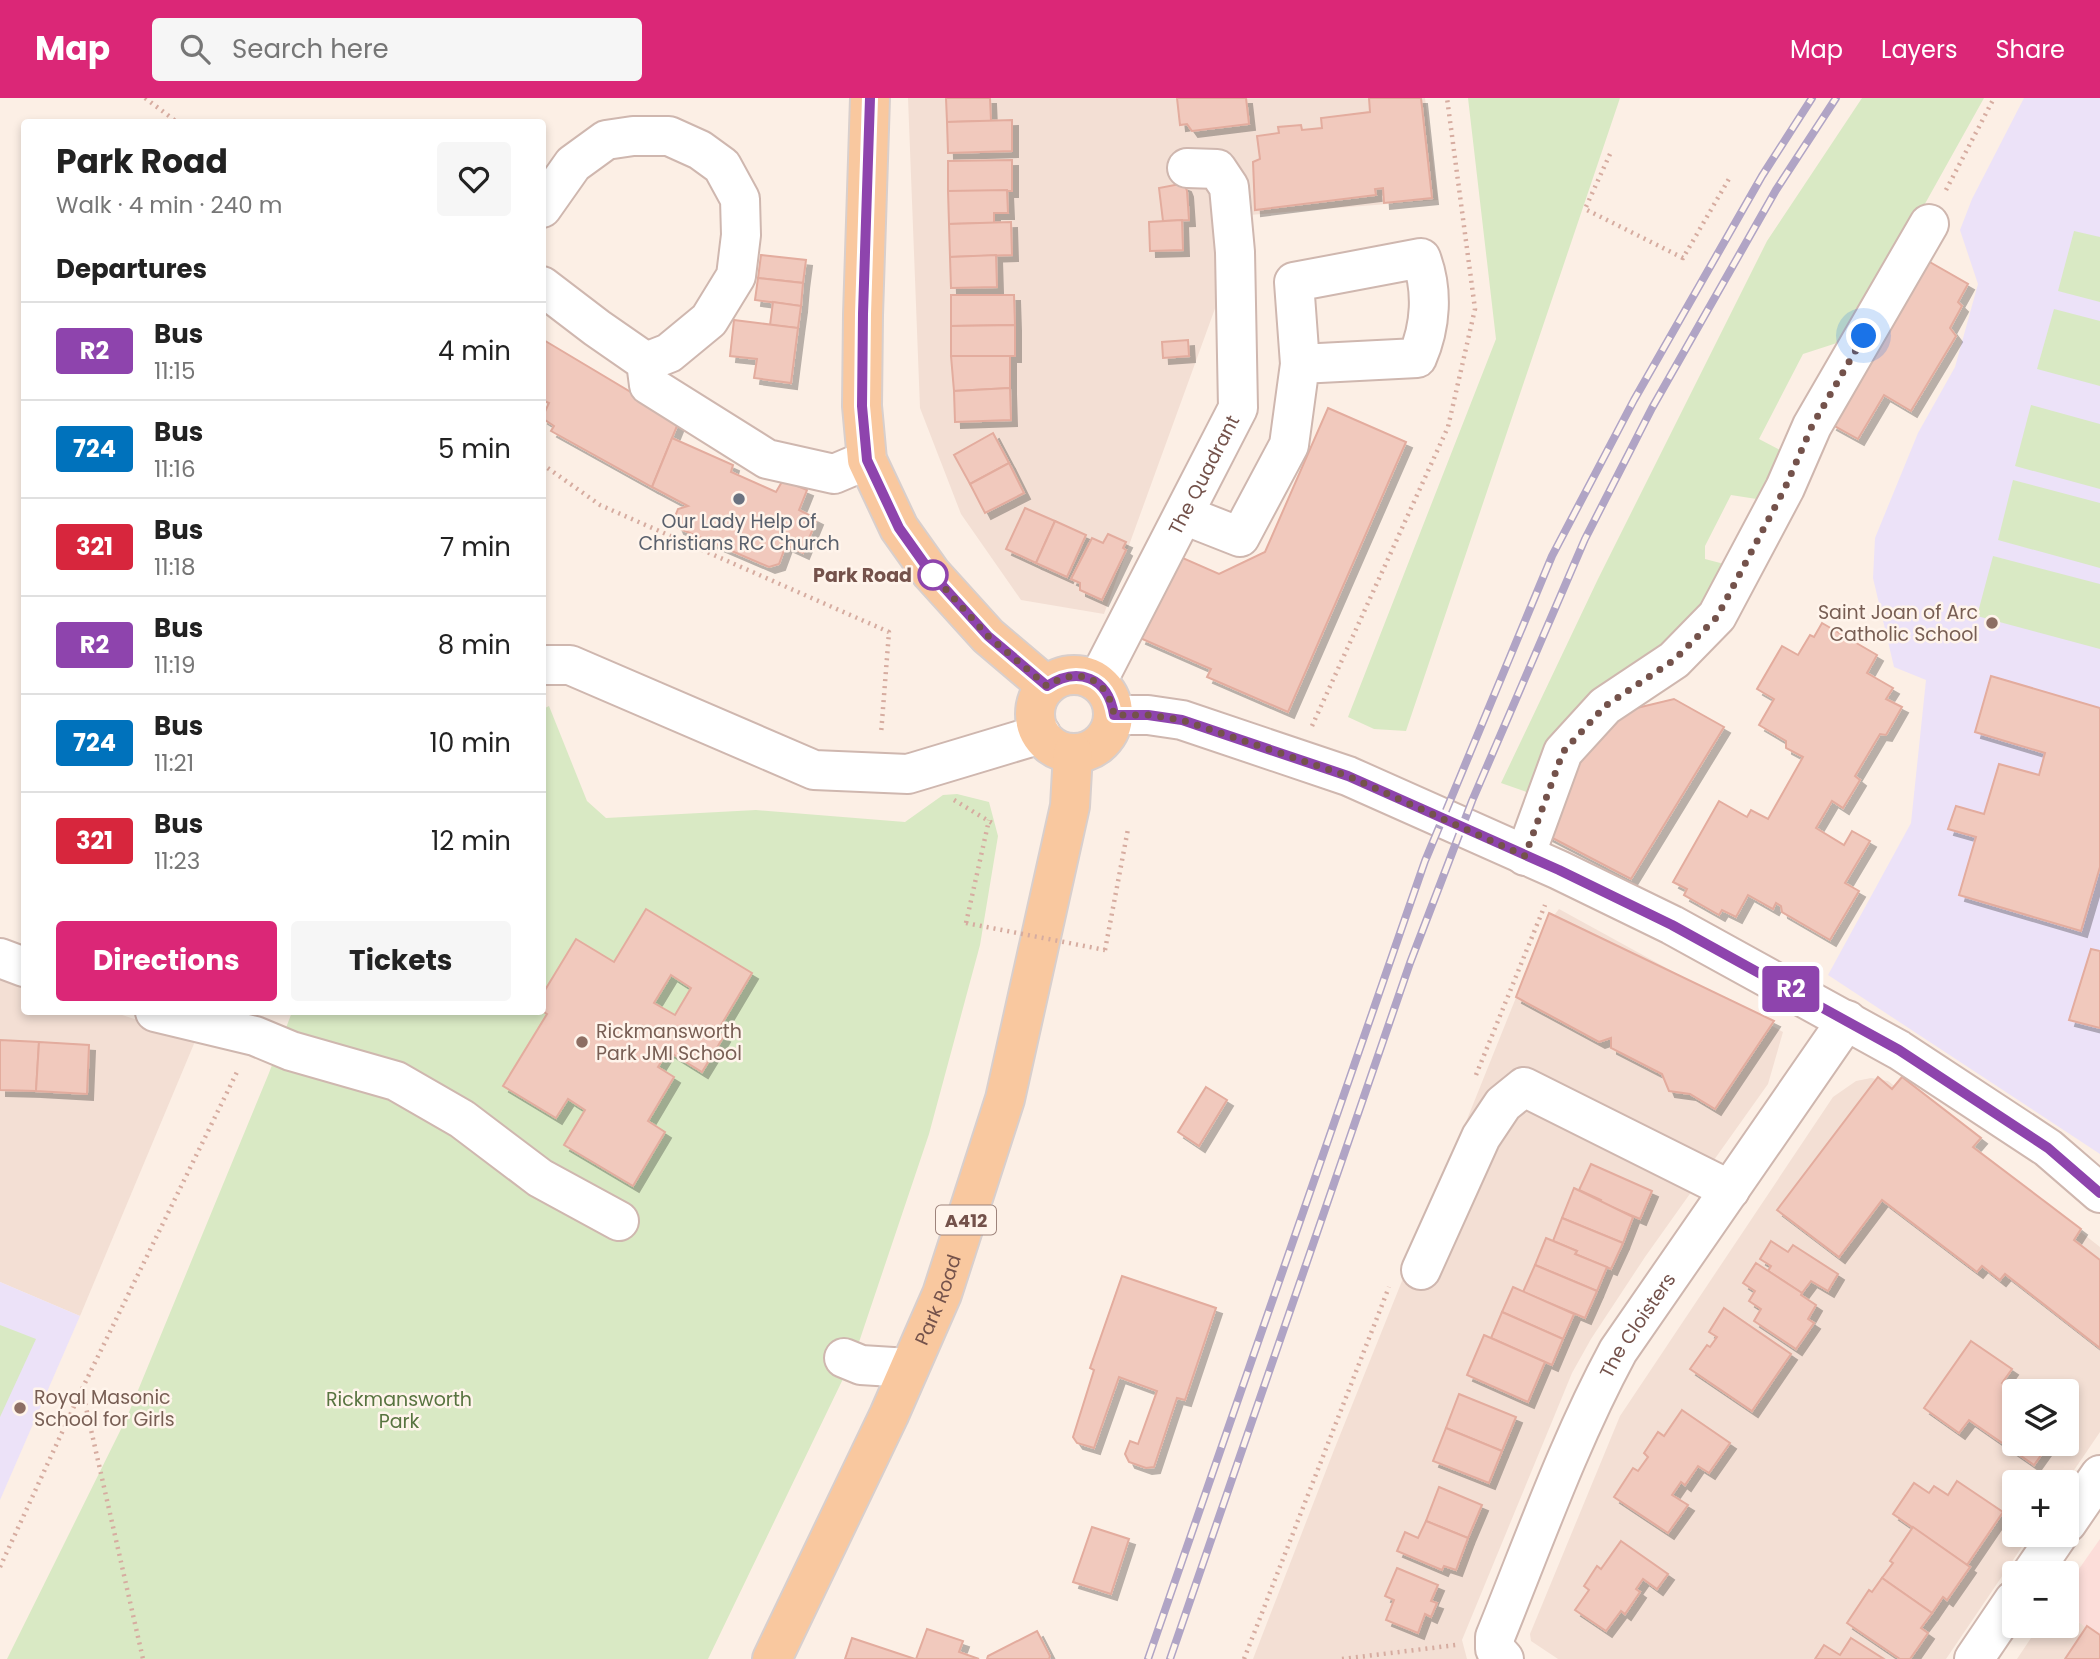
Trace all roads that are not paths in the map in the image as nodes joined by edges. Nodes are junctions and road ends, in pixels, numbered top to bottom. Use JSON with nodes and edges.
{"nodes":[{"id":1,"x":870,"y":98,"type":"edge"},
{"id":2,"x":1187,"y":169,"type":"dead end"},
{"id":3,"x":546,"y":202,"type":"edge"},
{"id":4,"x":1929,"y":224,"type":"road end"},
{"id":5,"x":546,"y":289,"type":"edge"},
{"id":6,"x":646,"y":362,"type":"junction"},
{"id":7,"x":1300,"y":364,"type":"dead end"},
{"id":8,"x":867,"y":460,"type":"junction"},
{"id":9,"x":1184,"y":515,"type":"junction"},
{"id":10,"x":546,"y":665,"type":"edge"},
{"id":11,"x":1047,"y":686,"type":"junction"},
{"id":12,"x":1105,"y":698,"type":"junction"},
{"id":13,"x":1041,"y":734,"type":"junction"},
{"id":14,"x":1073,"y":753,"type":"junction"},
{"id":15,"x":1525,"y":856,"type":"junction"},
{"id":16,"x":0,"y":958,"type":"edge"},
{"id":17,"x":21,"y":966,"type":"edge"},
{"id":18,"x":182,"y":1015,"type":"edge"},
{"id":19,"x":1847,"y":1020,"type":"junction"},
{"id":20,"x":259,"y":1024,"type":"edge"},
{"id":21,"x":1730,"y":1190,"type":"junction"},
{"id":22,"x":2100,"y":1193,"type":"edge"},
{"id":23,"x":619,"y":1221,"type":"dead end"},
{"id":24,"x":1421,"y":1270,"type":"dead end"},
{"id":25,"x":844,"y":1358,"type":"dead end"},
{"id":26,"x":909,"y":1368,"type":"junction"},
{"id":27,"x":2100,"y":1475,"type":"edge"},
{"id":28,"x":2079,"y":1506,"type":"edge"},
{"id":29,"x":2002,"y":1618,"type":"edge"},
{"id":30,"x":1499,"y":1648,"type":"edge"},
{"id":31,"x":772,"y":1659,"type":"edge"},
{"id":32,"x":1975,"y":1659,"type":"edge"}],
"edges":[{"from":1,"to":8,"type":"main road"},
{"from":2,"to":9,"type":"street","name":"The Quadrant"},
{"from":3,"to":6,"type":"street"},
{"from":4,"to":15,"type":"street"},
{"from":5,"to":6,"type":"street"},
{"from":6,"to":8,"type":"street"},
{"from":7,"to":9,"type":"street"},
{"from":8,"to":11,"type":"main road"},
{"from":9,"to":12,"type":"street","name":"The Quadrant"},
{"from":10,"to":13,"type":"street"},
{"from":11,"to":12,"type":"main road"},
{"from":11,"to":13,"type":"main road"},
{"from":12,"to":14,"type":"main road"},
{"from":12,"to":15,"type":"street"},
{"from":13,"to":14,"type":"main road"},
{"from":14,"to":26,"type":"main road","name":"Park Road","number":"A412"},
{"from":15,"to":19,"type":"street"},
{"from":16,"to":17,"type":"street"},
{"from":18,"to":20,"type":"street"},
{"from":19,"to":21,"type":"street","name":"The Cloisters"},
{"from":19,"to":22,"type":"street"},
{"from":20,"to":23,"type":"street"},
{"from":21,"to":24,"type":"street"},
{"from":21,"to":30,"type":"street","name":"The Cloisters"},
{"from":25,"to":26,"type":"street"},
{"from":26,"to":31,"type":"main road","name":"Park Road","number":"A412"},
{"from":27,"to":28,"type":"street"},
{"from":29,"to":32,"type":"street"}]}
